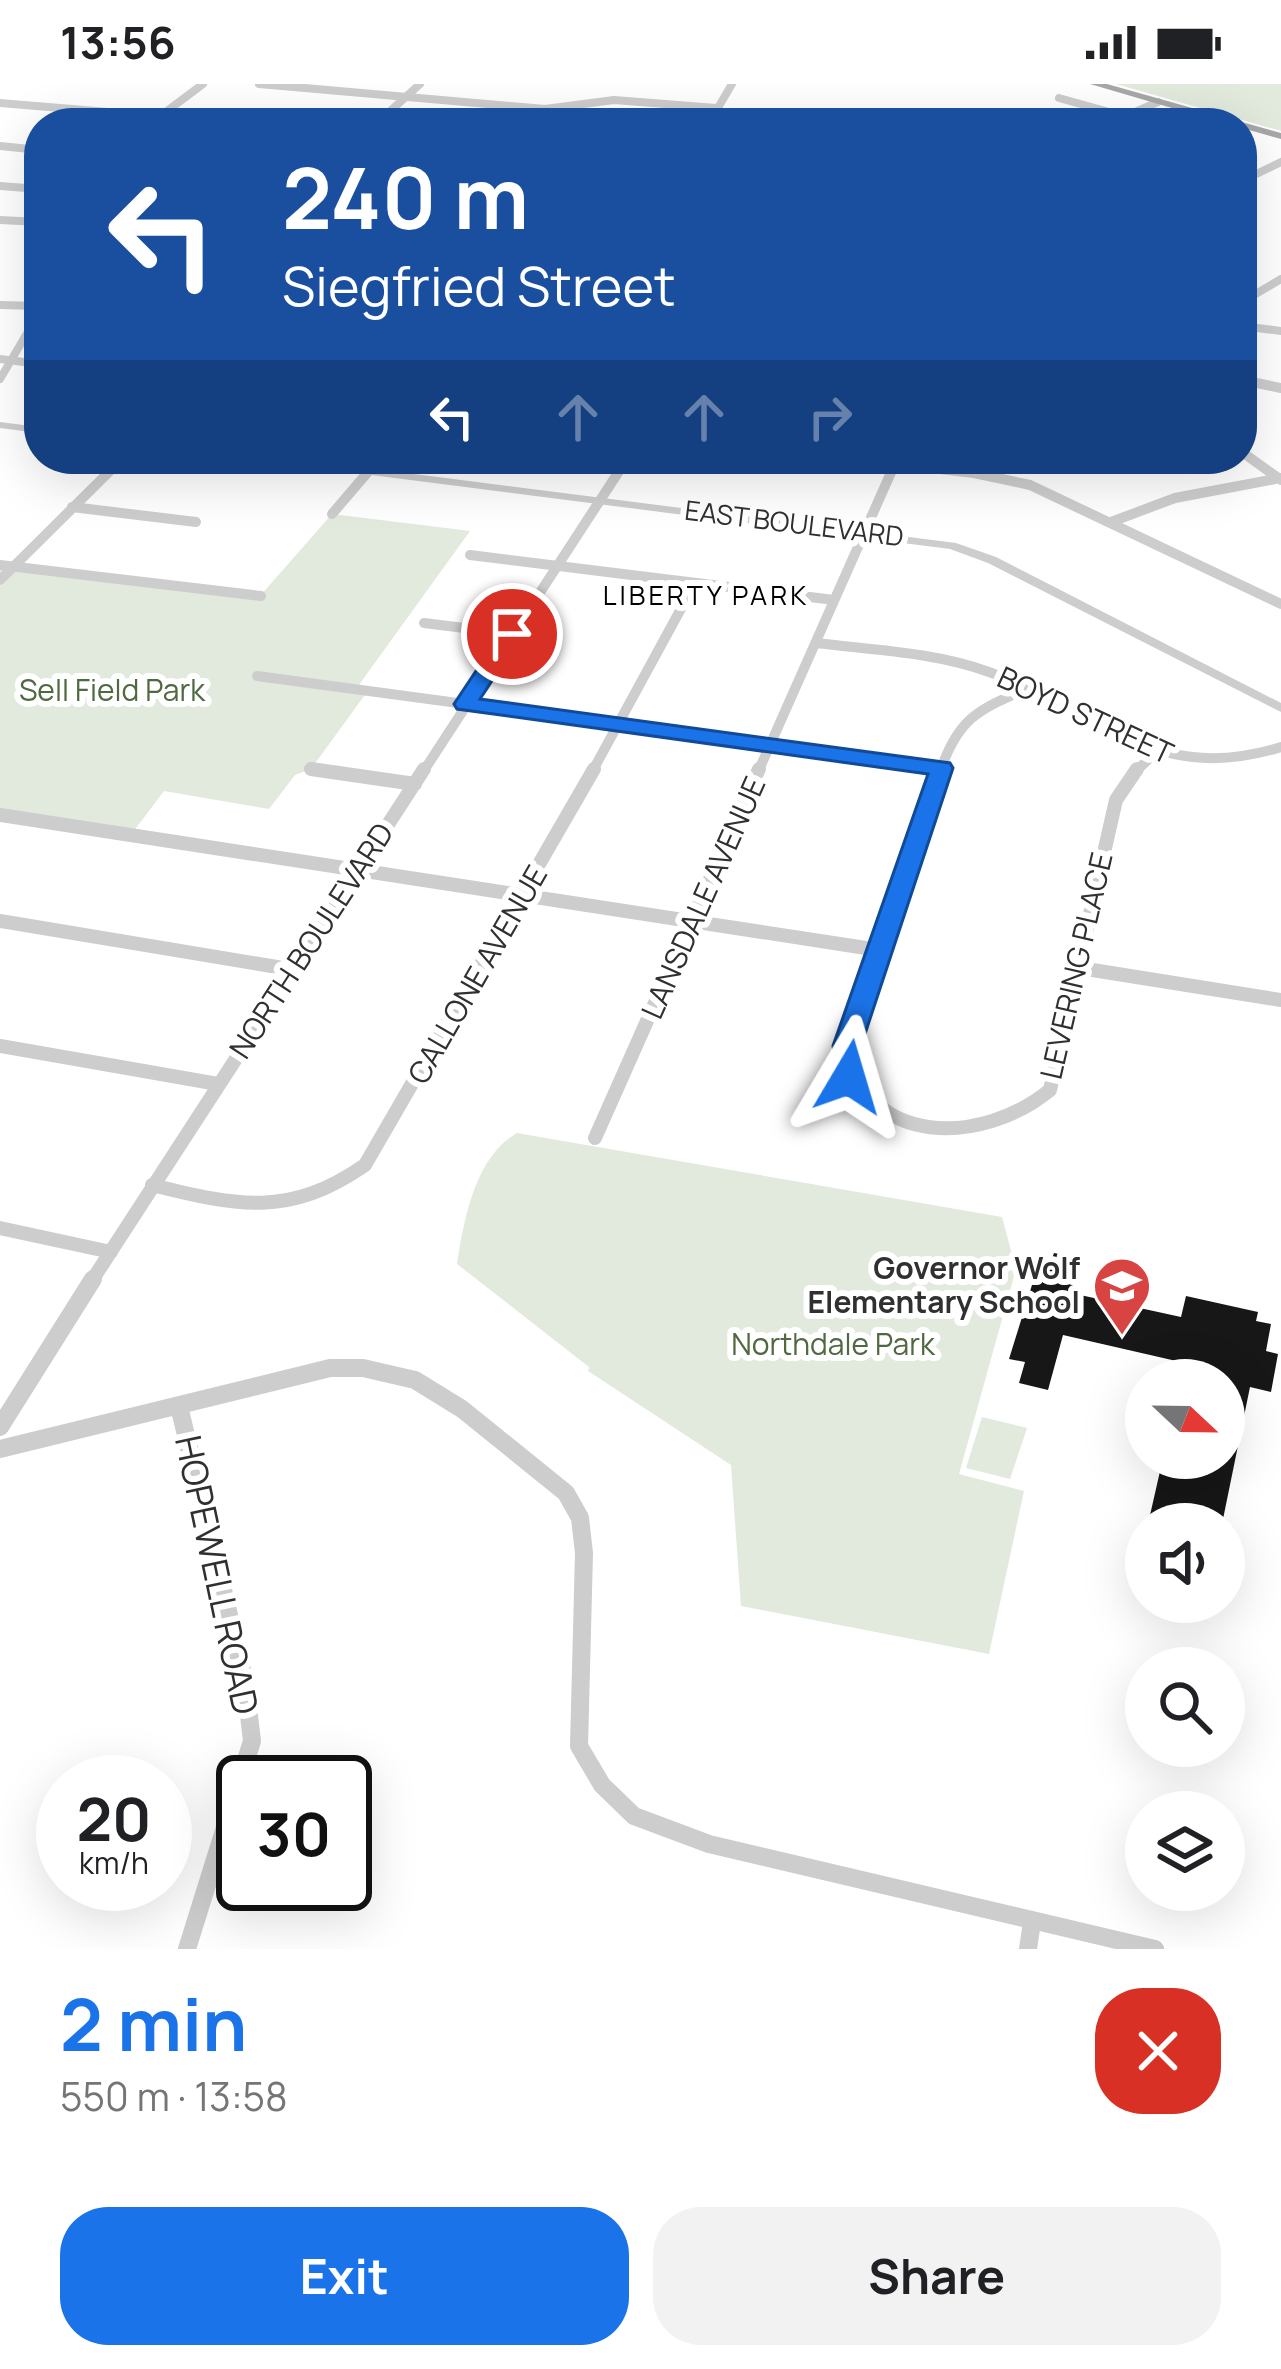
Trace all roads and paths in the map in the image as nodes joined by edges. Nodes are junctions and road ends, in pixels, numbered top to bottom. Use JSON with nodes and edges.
{"nodes":[{"id":1,"x":203,"y":84,"type":"edge"},
{"id":2,"x":260,"y":84,"type":"edge"},
{"id":3,"x":420,"y":84,"type":"edge"},
{"id":4,"x":732,"y":84,"type":"edge"},
{"id":5,"x":1095,"y":84,"type":"edge"},
{"id":6,"x":407,"y":96,"type":"junction"},
{"id":7,"x":1059,"y":98,"type":"dead end"},
{"id":8,"x":1158,"y":102,"type":"junction"},
{"id":9,"x":0,"y":103,"type":"edge"},
{"id":10,"x":62,"y":108,"type":"edge"},
{"id":11,"x":172,"y":108,"type":"edge"},
{"id":12,"x":394,"y":108,"type":"edge"},
{"id":13,"x":534,"y":108,"type":"edge"},
{"id":14,"x":552,"y":108,"type":"edge"},
{"id":15,"x":716,"y":108,"type":"joint"},
{"id":16,"x":1095,"y":108,"type":"edge"},
{"id":17,"x":1140,"y":108,"type":"edge"},
{"id":18,"x":1180,"y":108,"type":"edge"},
{"id":19,"x":24,"y":332,"type":"edge"},
{"id":20,"x":6,"y":359,"type":"edge"},
{"id":21,"x":0,"y":379,"type":"edge"},
{"id":22,"x":106,"y":474,"type":"edge"},
{"id":23,"x":365,"y":474,"type":"edge"},
{"id":24,"x":392,"y":474,"type":"edge"},
{"id":25,"x":617,"y":474,"type":"edge"},
{"id":26,"x":890,"y":474,"type":"edge"},
{"id":27,"x":972,"y":474,"type":"edge"},
{"id":28,"x":1280,"y":479,"type":"edge"},
{"id":29,"x":601,"y":500,"type":"junction"},
{"id":30,"x":72,"y":507,"type":"junction"},
{"id":31,"x":332,"y":514,"type":"dead end"},
{"id":32,"x":1111,"y":521,"type":"junction"},
{"id":33,"x":196,"y":522,"type":"dead end"},
{"id":34,"x":862,"y":532,"type":"junction"},
{"id":35,"x":470,"y":555,"type":"dead end"},
{"id":36,"x":7,"y":566,"type":"edge"},
{"id":37,"x":556,"y":566,"type":"junction"},
{"id":38,"x":0,"y":580,"type":"edge"},
{"id":39,"x":695,"y":583,"type":"junction"},
{"id":40,"x":261,"y":596,"type":"dead end"},
{"id":41,"x":834,"y":600,"type":"junction"},
{"id":42,"x":1281,"y":604,"type":"edge"},
{"id":43,"x":424,"y":622,"type":"dead end"},
{"id":44,"x":512,"y":634,"type":"junction"},
{"id":45,"x":816,"y":643,"type":"junction"},
{"id":46,"x":257,"y":676,"type":"dead end"},
{"id":47,"x":1028,"y":688,"type":"junction"},
{"id":48,"x":465,"y":704,"type":"junction"},
{"id":49,"x":1281,"y":708,"type":"edge"},
{"id":50,"x":618,"y":724,"type":"junction"},
{"id":51,"x":772,"y":746,"type":"junction"},
{"id":52,"x":1281,"y":748,"type":"edge"},
{"id":53,"x":1154,"y":754,"type":"junction"},
{"id":54,"x":941,"y":768,"type":"junction"},
{"id":55,"x":310,"y":769,"type":"dead end"},
{"id":56,"x":415,"y":784,"type":"junction"},
{"id":57,"x":0,"y":815,"type":"edge"},
{"id":58,"x":359,"y":869,"type":"junction"},
{"id":59,"x":524,"y":896,"type":"junction"},
{"id":60,"x":0,"y":921,"type":"edge"},
{"id":61,"x":693,"y":922,"type":"junction"},
{"id":62,"x":879,"y":950,"type":"junction"},
{"id":63,"x":1080,"y":968,"type":"junction"},
{"id":64,"x":295,"y":970,"type":"junction"},
{"id":65,"x":1281,"y":1000,"type":"edge"},
{"id":66,"x":0,"y":1046,"type":"edge"},
{"id":67,"x":218,"y":1084,"type":"junction"},
{"id":68,"x":596,"y":1138,"type":"dead end"},
{"id":69,"x":152,"y":1184,"type":"junction"},
{"id":70,"x":0,"y":1228,"type":"edge"},
{"id":71,"x":111,"y":1252,"type":"junction"},
{"id":72,"x":179,"y":1406,"type":"junction"},
{"id":73,"x":0,"y":1427,"type":"edge"},
{"id":74,"x":0,"y":1449,"type":"edge"},
{"id":75,"x":1032,"y":1922,"type":"junction"},
{"id":76,"x":185,"y":1948,"type":"edge"},
{"id":77,"x":1028,"y":1949,"type":"edge"},
{"id":78,"x":1155,"y":1949,"type":"edge"}],
"edges":[{"from":1,"to":11,"type":"street"},
{"from":2,"to":6,"type":"street"},
{"from":3,"to":6,"type":"street"},
{"from":4,"to":15,"type":"street"},
{"from":5,"to":8,"type":"main road"},
{"from":6,"to":12,"type":"street"},
{"from":6,"to":13,"type":"street"},
{"from":7,"to":16,"type":"street"},
{"from":8,"to":17,"type":"street"},
{"from":8,"to":18,"type":"main road"},
{"from":9,"to":10,"type":"street"},
{"from":14,"to":15,"type":"street"},
{"from":19,"to":20,"type":"street"},
{"from":20,"to":21,"type":"street"},
{"from":22,"to":30,"type":"street"},
{"from":23,"to":31,"type":"street"},
{"from":24,"to":29,"type":"street","name":"EAST BOULEVARD"},
{"from":25,"to":29,"type":"street","name":"NORTH BOULEVARD"},
{"from":26,"to":34,"type":"street","name":"LANSDALE AVENUE"},
{"from":27,"to":32,"type":"street"},
{"from":28,"to":32,"type":"street"},
{"from":29,"to":34,"type":"street","name":"EAST BOULEVARD"},
{"from":29,"to":37,"type":"street","name":"NORTH BOULEVARD"},
{"from":30,"to":33,"type":"street"},
{"from":30,"to":36,"type":"street"},
{"from":32,"to":42,"type":"street"},
{"from":34,"to":41,"type":"street","name":"LANSDALE AVENUE"},
{"from":34,"to":49,"type":"street","name":"EAST BOULEVARD"},
{"from":35,"to":37,"type":"street"},
{"from":36,"to":38,"type":"street"},
{"from":36,"to":40,"type":"street"},
{"from":37,"to":39,"type":"street"},
{"from":37,"to":44,"type":"street","name":"NORTH BOULEVARD"},
{"from":39,"to":41,"type":"street"},
{"from":39,"to":50,"type":"street","name":"CALLONE AVENUE"},
{"from":41,"to":45,"type":"street","name":"LANSDALE AVENUE"},
{"from":43,"to":44,"type":"street"},
{"from":44,"to":48,"type":"street","name":"NORTH BOULEVARD"},
{"from":45,"to":47,"type":"street","name":"BOYD STREET"},
{"from":45,"to":51,"type":"street","name":"LANSDALE AVENUE"},
{"from":46,"to":48,"type":"street"},
{"from":47,"to":53,"type":"street","name":"BOYD STREET"},
{"from":47,"to":54,"type":"street","name":"LEVERING PLACE"},
{"from":48,"to":50,"type":"street"},
{"from":48,"to":56,"type":"street","name":"NORTH BOULEVARD"},
{"from":50,"to":51,"type":"street"},
{"from":50,"to":59,"type":"street","name":"CALLONE AVENUE"},
{"from":51,"to":54,"type":"street"},
{"from":51,"to":61,"type":"street","name":"LANSDALE AVENUE"},
{"from":52,"to":53,"type":"street","name":"BOYD STREET"},
{"from":53,"to":63,"type":"street","name":"LEVERING PLACE"},
{"from":54,"to":62,"type":"street","name":"LEVERING PLACE"},
{"from":55,"to":56,"type":"street"},
{"from":56,"to":58,"type":"street","name":"NORTH BOULEVARD"},
{"from":57,"to":58,"type":"street"},
{"from":58,"to":59,"type":"street"},
{"from":58,"to":64,"type":"street","name":"NORTH BOULEVARD"},
{"from":59,"to":61,"type":"street"},
{"from":59,"to":69,"type":"street","name":"CALLONE AVENUE"},
{"from":60,"to":64,"type":"street"},
{"from":61,"to":62,"type":"street"},
{"from":61,"to":68,"type":"street","name":"LANSDALE AVENUE"},
{"from":62,"to":63,"type":"street","name":"LEVERING PLACE"},
{"from":63,"to":65,"type":"street"},
{"from":64,"to":67,"type":"street","name":"NORTH BOULEVARD"},
{"from":66,"to":67,"type":"street"},
{"from":67,"to":69,"type":"street","name":"NORTH BOULEVARD"},
{"from":69,"to":71,"type":"street","name":"NORTH BOULEVARD"},
{"from":70,"to":71,"type":"street"},
{"from":71,"to":73,"type":"street","name":"NORTH BOULEVARD"},
{"from":72,"to":74,"type":"street"},
{"from":72,"to":75,"type":"street"},
{"from":72,"to":76,"type":"street","name":"HOPEWELL ROAD"},
{"from":75,"to":77,"type":"street"},
{"from":75,"to":78,"type":"street"}]}
